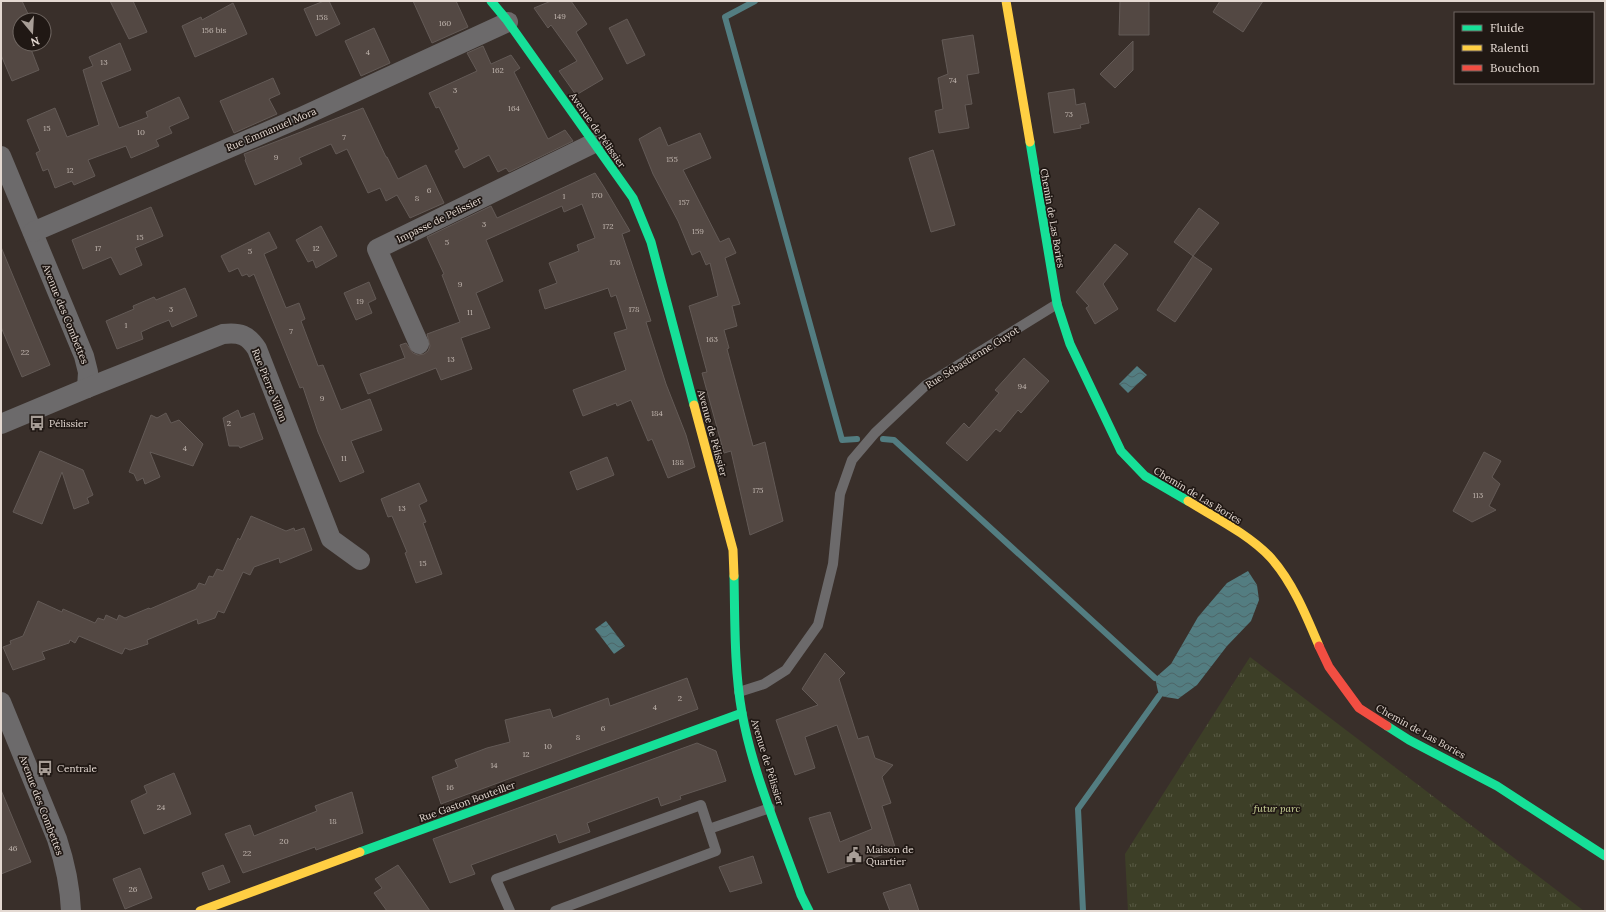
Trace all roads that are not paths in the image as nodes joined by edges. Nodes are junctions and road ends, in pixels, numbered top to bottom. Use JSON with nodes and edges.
{"nodes":[{"id":1,"x":491,"y":1,"type":"edge"},
{"id":2,"x":1006,"y":1,"type":"edge"},
{"id":3,"x":508,"y":22,"type":"junction"},
{"id":4,"x":594,"y":144,"type":"junction"},
{"id":5,"x":1,"y":156,"type":"edge"},
{"id":6,"x":32,"y":232,"type":"junction"},
{"id":7,"x":1057,"y":304,"type":"junction"},
{"id":8,"x":419,"y":344,"type":"dead end"},
{"id":9,"x":87,"y":388,"type":"junction"},
{"id":10,"x":1,"y":424,"type":"edge"},
{"id":11,"x":360,"y":560,"type":"dead end"},
{"id":12,"x":739,"y":692,"type":"junction"},
{"id":13,"x":1,"y":702,"type":"edge"},
{"id":14,"x":742,"y":713,"type":"junction"},
{"id":15,"x":770,"y":808,"type":"junction"},
{"id":16,"x":710,"y":829,"type":"junction"},
{"id":17,"x":1605,"y":856,"type":"edge"},
{"id":18,"x":71,"y":911,"type":"edge"},
{"id":19,"x":200,"y":911,"type":"edge"},
{"id":20,"x":510,"y":911,"type":"edge"},
{"id":21,"x":555,"y":911,"type":"edge"},
{"id":22,"x":809,"y":911,"type":"edge"}],
"edges":[{"from":1,"to":3,"type":"street","name":"Avenue de Pélissier"},
{"from":2,"to":7,"type":"street","name":"Chemin de Las Bories"},
{"from":3,"to":4,"type":"street","name":"Avenue de Pélissier"},
{"from":3,"to":6,"type":"street","name":"Rue Emmanuel Mora"},
{"from":4,"to":8,"type":"street","name":"Impasse de Pelissier"},
{"from":4,"to":12,"type":"street","name":"Avenue de Pélissier"},
{"from":5,"to":6,"type":"street","name":"Avenue des Combettes"},
{"from":6,"to":9,"type":"street","name":"Avenue des Combettes"},
{"from":7,"to":12,"type":"lane","name":"Rue Sébastienne Guyot"},
{"from":7,"to":17,"type":"street","name":"Chemin de Las Bories"},
{"from":9,"to":10,"type":"street"},
{"from":9,"to":11,"type":"street","name":"Rue Pierre Villon"},
{"from":12,"to":14,"type":"street","name":"Avenue de Pélissier"},
{"from":13,"to":18,"type":"street","name":"Avenue des Combettes"},
{"from":14,"to":15,"type":"street","name":"Avenue de Pélissier"},
{"from":14,"to":19,"type":"street","name":"Rue Gaston Bouteiller"},
{"from":15,"to":16,"type":"lane"},
{"from":15,"to":22,"type":"street","name":"Avenue de Pélissier"},
{"from":16,"to":20,"type":"lane"},
{"from":16,"to":21,"type":"lane"}]}
